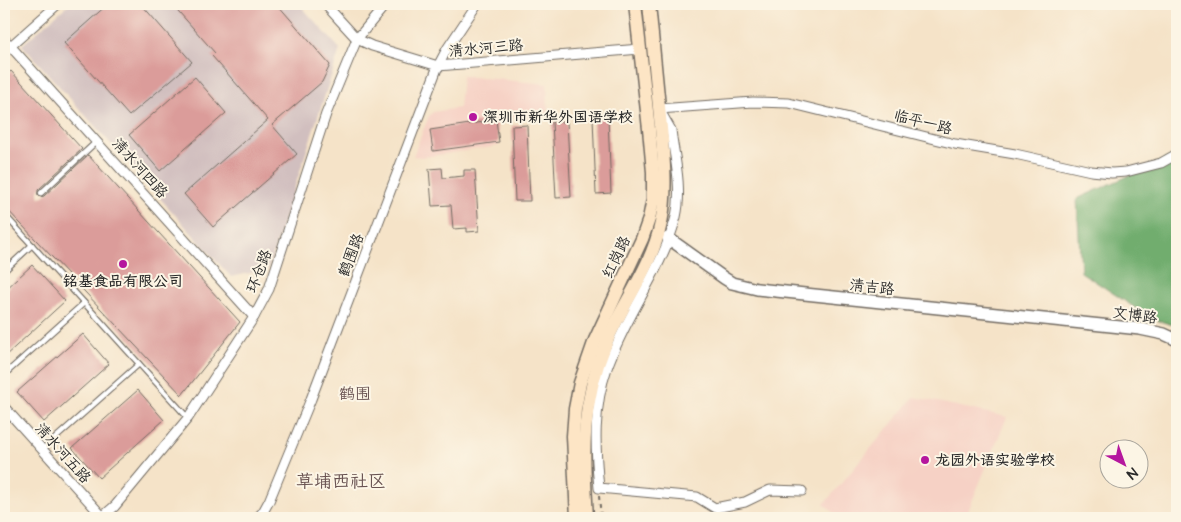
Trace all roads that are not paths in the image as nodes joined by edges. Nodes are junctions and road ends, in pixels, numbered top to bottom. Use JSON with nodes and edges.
{"nodes":[{"id":1,"x":58,"y":4,"type":"edge"},
{"id":2,"x":325,"y":4,"type":"edge"},
{"id":3,"x":386,"y":4,"type":"edge"},
{"id":4,"x":477,"y":4,"type":"edge"},
{"id":5,"x":635,"y":4,"type":"edge"},
{"id":6,"x":649,"y":4,"type":"edge"},
{"id":7,"x":357,"y":39,"type":"junction"},
{"id":8,"x":6,"y":46,"type":"edge"},
{"id":9,"x":640,"y":49,"type":"junction"},
{"id":10,"x":438,"y":66,"type":"junction"},
{"id":11,"x":659,"y":109,"type":"junction"},
{"id":12,"x":98,"y":141,"type":"junction"},
{"id":13,"x":1177,"y":154,"type":"edge"},
{"id":14,"x":41,"y":193,"type":"dead end"},
{"id":15,"x":4,"y":214,"type":"edge"},
{"id":16,"x":668,"y":238,"type":"junction"},
{"id":17,"x":32,"y":245,"type":"junction"},
{"id":18,"x":4,"y":271,"type":"edge"},
{"id":19,"x":84,"y":303,"type":"junction"},
{"id":20,"x":254,"y":317,"type":"junction"},
{"id":21,"x":1087,"y":324,"type":"joint"},
{"id":22,"x":1177,"y":340,"type":"edge"},
{"id":23,"x":139,"y":364,"type":"junction"},
{"id":24,"x":4,"y":375,"type":"edge"},
{"id":25,"x":4,"y":407,"type":"edge"},
{"id":26,"x":188,"y":418,"type":"junction"},
{"id":27,"x":42,"y":450,"type":"junction"},
{"id":28,"x":802,"y":491,"type":"dead end"},
{"id":29,"x":102,"y":518,"type":"edge"},
{"id":30,"x":257,"y":518,"type":"edge"},
{"id":31,"x":577,"y":518,"type":"edge"},
{"id":32,"x":587,"y":518,"type":"edge"}],
"edges":[{"from":1,"to":8,"type":"street"},
{"from":2,"to":7,"type":"street","name":"清水河三路"},
{"from":3,"to":7,"type":"street","name":"环仓路"},
{"from":4,"to":10,"type":"street","name":"鹤围路"},
{"from":5,"to":9,"type":"main road","name":"红岗路"},
{"from":6,"to":11,"type":"main road","name":"红岗路"},
{"from":7,"to":10,"type":"street","name":"清水河三路"},
{"from":7,"to":20,"type":"street","name":"环仓路"},
{"from":8,"to":12,"type":"street","name":"清水河四路"},
{"from":9,"to":10,"type":"street","name":"清水河三路"},
{"from":9,"to":31,"type":"main road","name":"红岗路"},
{"from":10,"to":30,"type":"street","name":"鹤围路"},
{"from":11,"to":13,"type":"street","name":"临平一路"},
{"from":11,"to":16,"type":"street"},
{"from":11,"to":32,"type":"main road","name":"红岗路"},
{"from":12,"to":14,"type":"lane"},
{"from":12,"to":20,"type":"street","name":"清水河四路"},
{"from":15,"to":17,"type":"lane"},
{"from":16,"to":21,"type":"street","name":"清吉路"},
{"from":16,"to":28,"type":"street"},
{"from":17,"to":18,"type":"lane"},
{"from":17,"to":19,"type":"lane"},
{"from":19,"to":23,"type":"lane"},
{"from":19,"to":24,"type":"lane"},
{"from":20,"to":26,"type":"street","name":"环仓路"},
{"from":21,"to":22,"type":"street","name":"文博路"},
{"from":23,"to":26,"type":"lane"},
{"from":23,"to":27,"type":"lane"},
{"from":25,"to":27,"type":"street","name":"清水河五路"},
{"from":26,"to":29,"type":"street","name":"环仓路"},
{"from":27,"to":29,"type":"street","name":"清水河五路"}]}
